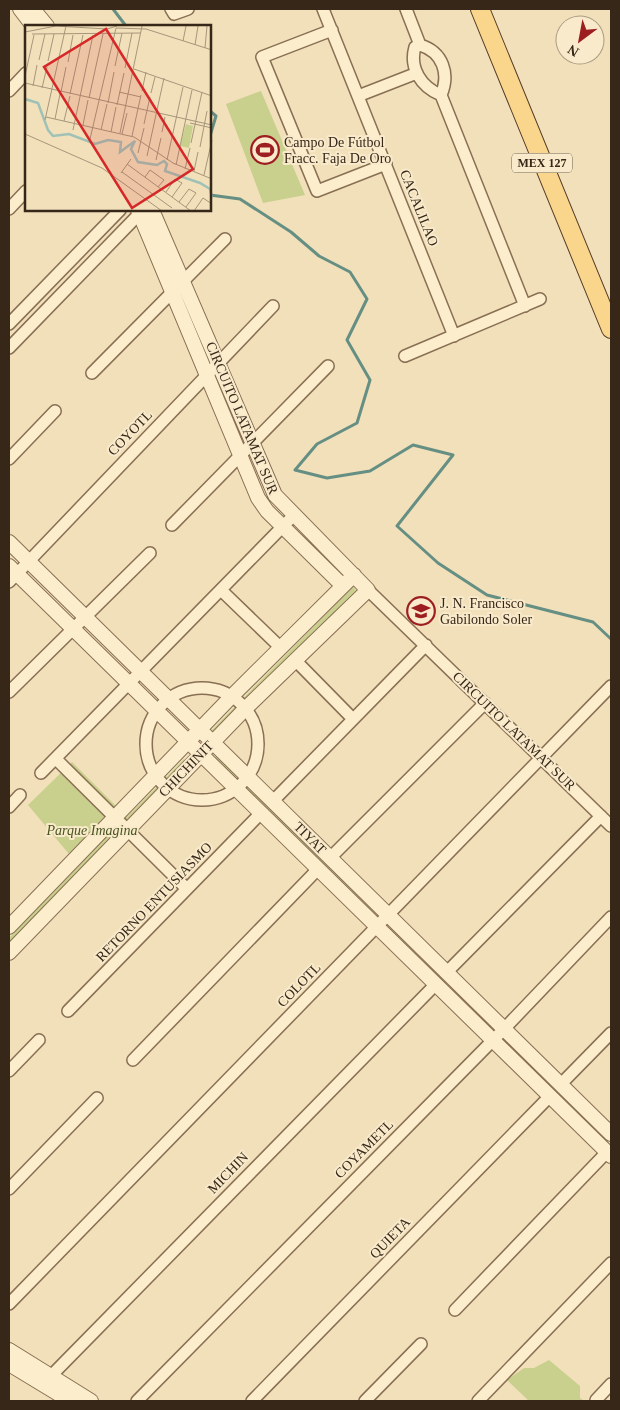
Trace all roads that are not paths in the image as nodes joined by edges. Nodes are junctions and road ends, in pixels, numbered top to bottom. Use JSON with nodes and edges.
{"nodes":[{"id":1,"x":20,"y":9,"type":"edge"},
{"id":2,"x":33,"y":9,"type":"edge"},
{"id":3,"x":188,"y":9,"type":"edge"},
{"id":4,"x":323,"y":9,"type":"edge"},
{"id":5,"x":406,"y":9,"type":"edge"},
{"id":6,"x":480,"y":9,"type":"edge"},
{"id":7,"x":173,"y":12,"type":"edge"},
{"id":8,"x":32,"y":25,"type":"edge"},
{"id":9,"x":46,"y":25,"type":"edge"},
{"id":10,"x":332,"y":30,"type":"junction"},
{"id":11,"x":420,"y":44,"type":"junction"},
{"id":12,"x":25,"y":74,"type":"edge"},
{"id":13,"x":417,"y":74,"type":"junction"},
{"id":14,"x":9,"y":91,"type":"edge"},
{"id":15,"x":440,"y":95,"type":"junction"},
{"id":16,"x":358,"y":96,"type":"junction"},
{"id":17,"x":386,"y":164,"type":"junction"},
{"id":18,"x":25,"y":192,"type":"edge"},
{"id":19,"x":9,"y":209,"type":"edge"},
{"id":20,"x":119,"y":211,"type":"edge"},
{"id":21,"x":143,"y":211,"type":"edge"},
{"id":22,"x":225,"y":239,"type":"dead end"},
{"id":23,"x":183,"y":281,"type":"junction"},
{"id":24,"x":172,"y":293,"type":"junction"},
{"id":25,"x":540,"y":299,"type":"dead end"},
{"id":26,"x":273,"y":306,"type":"dead end"},
{"id":27,"x":525,"y":306,"type":"junction"},
{"id":28,"x":9,"y":324,"type":"edge"},
{"id":29,"x":611,"y":329,"type":"edge"},
{"id":30,"x":454,"y":336,"type":"junction"},
{"id":31,"x":9,"y":348,"type":"edge"},
{"id":32,"x":405,"y":356,"type":"dead end"},
{"id":33,"x":219,"y":362,"type":"junction"},
{"id":34,"x":328,"y":366,"type":"dead end"},
{"id":35,"x":92,"y":373,"type":"dead end"},
{"id":36,"x":208,"y":374,"type":"junction"},
{"id":37,"x":55,"y":411,"type":"dead end"},
{"id":38,"x":252,"y":443,"type":"junction"},
{"id":39,"x":240,"y":455,"type":"junction"},
{"id":40,"x":9,"y":460,"type":"edge"},
{"id":41,"x":293,"y":516,"type":"junction"},
{"id":42,"x":172,"y":525,"type":"dead end"},
{"id":43,"x":283,"y":526,"type":"junction"},
{"id":44,"x":9,"y":542,"type":"edge"},
{"id":45,"x":150,"y":554,"type":"dead end"},
{"id":46,"x":29,"y":561,"type":"junction"},
{"id":47,"x":11,"y":574,"type":"edge"},
{"id":48,"x":354,"y":575,"type":"junction"},
{"id":49,"x":343,"y":586,"type":"junction"},
{"id":50,"x":368,"y":590,"type":"junction"},
{"id":51,"x":222,"y":591,"type":"junction"},
{"id":52,"x":86,"y":618,"type":"junction"},
{"id":53,"x":73,"y":630,"type":"junction"},
{"id":54,"x":426,"y":645,"type":"junction"},
{"id":55,"x":280,"y":647,"type":"junction"},
{"id":56,"x":296,"y":661,"type":"junction"},
{"id":57,"x":141,"y":672,"type":"junction"},
{"id":58,"x":129,"y":684,"type":"junction"},
{"id":59,"x":611,"y":686,"type":"edge"},
{"id":60,"x":9,"y":692,"type":"edge"},
{"id":61,"x":232,"y":696,"type":"junction"},
{"id":62,"x":169,"y":699,"type":"junction"},
{"id":63,"x":485,"y":703,"type":"junction"},
{"id":64,"x":246,"y":708,"type":"junction"},
{"id":65,"x":156,"y":711,"type":"junction"},
{"id":66,"x":353,"y":719,"type":"junction"},
{"id":67,"x":200,"y":730,"type":"junction"},
{"id":68,"x":188,"y":742,"type":"junction"},
{"id":69,"x":213,"y":742,"type":"junction"},
{"id":70,"x":201,"y":754,"type":"junction"},
{"id":71,"x":541,"y":758,"type":"junction"},
{"id":72,"x":56,"y":759,"type":"junction"},
{"id":73,"x":42,"y":773,"type":"dead end"},
{"id":74,"x":156,"y":775,"type":"junction"},
{"id":75,"x":248,"y":776,"type":"junction"},
{"id":76,"x":168,"y":788,"type":"junction"},
{"id":77,"x":236,"y":788,"type":"junction"},
{"id":78,"x":20,"y":795,"type":"dead end"},
{"id":79,"x":273,"y":801,"type":"junction"},
{"id":80,"x":9,"y":807,"type":"edge"},
{"id":81,"x":261,"y":813,"type":"junction"},
{"id":82,"x":601,"y":816,"type":"junction"},
{"id":83,"x":115,"y":818,"type":"junction"},
{"id":84,"x":611,"y":826,"type":"edge"},
{"id":85,"x":127,"y":830,"type":"junction"},
{"id":86,"x":309,"y":837,"type":"junction"},
{"id":87,"x":297,"y":848,"type":"junction"},
{"id":88,"x":330,"y":858,"type":"junction"},
{"id":89,"x":318,"y":869,"type":"junction"},
{"id":90,"x":187,"y":889,"type":"junction"},
{"id":91,"x":389,"y":915,"type":"junction"},
{"id":92,"x":611,"y":917,"type":"edge"},
{"id":93,"x":377,"y":926,"type":"junction"},
{"id":94,"x":9,"y":927,"type":"edge"},
{"id":95,"x":9,"y":953,"type":"edge"},
{"id":96,"x":447,"y":972,"type":"junction"},
{"id":97,"x":436,"y":984,"type":"junction"},
{"id":98,"x":68,"y":1011,"type":"dead end"},
{"id":99,"x":504,"y":1029,"type":"junction"},
{"id":100,"x":611,"y":1033,"type":"edge"},
{"id":101,"x":39,"y":1040,"type":"dead end"},
{"id":102,"x":493,"y":1040,"type":"junction"},
{"id":103,"x":133,"y":1060,"type":"dead end"},
{"id":104,"x":9,"y":1071,"type":"edge"},
{"id":105,"x":561,"y":1084,"type":"junction"},
{"id":106,"x":550,"y":1096,"type":"junction"},
{"id":107,"x":97,"y":1098,"type":"dead end"},
{"id":108,"x":588,"y":1111,"type":"junction"},
{"id":109,"x":576,"y":1122,"type":"junction"},
{"id":110,"x":611,"y":1134,"type":"edge"},
{"id":111,"x":609,"y":1154,"type":"edge"},
{"id":112,"x":9,"y":1189,"type":"edge"},
{"id":113,"x":611,"y":1263,"type":"edge"},
{"id":114,"x":9,"y":1304,"type":"edge"},
{"id":115,"x":455,"y":1310,"type":"dead end"},
{"id":116,"x":421,"y":1344,"type":"dead end"},
{"id":117,"x":9,"y":1350,"type":"edge"},
{"id":118,"x":9,"y":1364,"type":"edge"},
{"id":119,"x":47,"y":1380,"type":"junction"},
{"id":120,"x":611,"y":1384,"type":"edge"},
{"id":121,"x":596,"y":1400,"type":"dead end"},
{"id":122,"x":70,"y":1401,"type":"edge"},
{"id":123,"x":91,"y":1401,"type":"edge"},
{"id":124,"x":136,"y":1401,"type":"edge"},
{"id":125,"x":252,"y":1401,"type":"edge"},
{"id":126,"x":365,"y":1401,"type":"edge"},
{"id":127,"x":478,"y":1401,"type":"edge"}],
"edges":[{"from":1,"to":8,"type":"street"},
{"from":2,"to":9,"type":"street"},
{"from":3,"to":7,"type":"street"},
{"from":4,"to":10,"type":"street","name":"CACALILAO"},
{"from":5,"to":11,"type":"street"},
{"from":6,"to":29,"type":"main road","number":"MEX 127"},
{"from":10,"to":16,"type":"street","name":"CACALILAO"},
{"from":10,"to":17,"type":"street"},
{"from":11,"to":13,"type":"street"},
{"from":11,"to":15,"type":"street"},
{"from":12,"to":14,"type":"street"},
{"from":13,"to":15,"type":"street"},
{"from":13,"to":16,"type":"street"},
{"from":15,"to":27,"type":"street"},
{"from":16,"to":17,"type":"street","name":"CACALILAO"},
{"from":17,"to":30,"type":"street","name":"CACALILAO"},
{"from":18,"to":19,"type":"street"},
{"from":20,"to":28,"type":"street"},
{"from":21,"to":23,"type":"street","name":"CIRCUITO LATAMAT SUR"},
{"from":21,"to":24,"type":"street","name":"CIRCUITO LATAMAT SUR"},
{"from":21,"to":31,"type":"street"},
{"from":22,"to":23,"type":"street"},
{"from":23,"to":24,"type":"street"},
{"from":23,"to":33,"type":"street","name":"CIRCUITO LATAMAT SUR"},
{"from":24,"to":35,"type":"street"},
{"from":24,"to":36,"type":"street","name":"CIRCUITO LATAMAT SUR"},
{"from":25,"to":27,"type":"street"},
{"from":26,"to":33,"type":"street","name":"COYOTL"},
{"from":27,"to":30,"type":"street"},
{"from":30,"to":32,"type":"street"},
{"from":33,"to":36,"type":"street","name":"COYOTL"},
{"from":33,"to":38,"type":"street","name":"CIRCUITO LATAMAT SUR"},
{"from":34,"to":38,"type":"street"},
{"from":36,"to":39,"type":"street","name":"CIRCUITO LATAMAT SUR"},
{"from":36,"to":46,"type":"street","name":"COYOTL"},
{"from":37,"to":40,"type":"street"},
{"from":38,"to":39,"type":"street"},
{"from":38,"to":41,"type":"street","name":"CIRCUITO LATAMAT SUR"},
{"from":39,"to":42,"type":"street"},
{"from":39,"to":43,"type":"street","name":"CIRCUITO LATAMAT SUR"},
{"from":41,"to":43,"type":"street"},
{"from":41,"to":48,"type":"street","name":"CIRCUITO LATAMAT SUR"},
{"from":43,"to":49,"type":"street","name":"CIRCUITO LATAMAT SUR"},
{"from":43,"to":51,"type":"street"},
{"from":44,"to":46,"type":"street","name":"TIYAT"},
{"from":45,"to":52,"type":"street"},
{"from":46,"to":47,"type":"street","name":"COYOTL"},
{"from":46,"to":52,"type":"street","name":"TIYAT"},
{"from":47,"to":53,"type":"street","name":"TIYAT"},
{"from":48,"to":49,"type":"street","name":"CHICHINIT"},
{"from":48,"to":50,"type":"street","name":"CIRCUITO LATAMAT SUR"},
{"from":49,"to":55,"type":"street","name":"CHICHINIT"},
{"from":50,"to":54,"type":"street","name":"CIRCUITO LATAMAT SUR"},
{"from":50,"to":56,"type":"street","name":"CHICHINIT"},
{"from":51,"to":55,"type":"street"},
{"from":51,"to":57,"type":"street"},
{"from":52,"to":53,"type":"street"},
{"from":52,"to":57,"type":"street","name":"TIYAT"},
{"from":53,"to":58,"type":"street","name":"TIYAT"},
{"from":53,"to":60,"type":"street"},
{"from":54,"to":63,"type":"street","name":"CIRCUITO LATAMAT SUR"},
{"from":54,"to":66,"type":"street"},
{"from":55,"to":61,"type":"street","name":"CHICHINIT"},
{"from":56,"to":64,"type":"street","name":"CHICHINIT"},
{"from":56,"to":66,"type":"street"},
{"from":57,"to":58,"type":"street"},
{"from":57,"to":62,"type":"street","name":"TIYAT"},
{"from":58,"to":65,"type":"street","name":"TIYAT"},
{"from":58,"to":72,"type":"street"},
{"from":59,"to":71,"type":"street","name":"COLOTL"},
{"from":61,"to":62,"type":"street"},
{"from":61,"to":64,"type":"street"},
{"from":61,"to":67,"type":"street","name":"CHICHINIT"},
{"from":62,"to":65,"type":"street"},
{"from":62,"to":67,"type":"street","name":"TIYAT"},
{"from":63,"to":71,"type":"street","name":"CIRCUITO LATAMAT SUR"},
{"from":63,"to":88,"type":"street"},
{"from":64,"to":69,"type":"street","name":"CHICHINIT"},
{"from":64,"to":75,"type":"street"},
{"from":65,"to":68,"type":"street","name":"TIYAT"},
{"from":65,"to":74,"type":"street"},
{"from":66,"to":79,"type":"street"},
{"from":67,"to":68,"type":"street","name":"CHICHINIT"},
{"from":67,"to":69,"type":"street","name":"TIYAT"},
{"from":68,"to":70,"type":"street","name":"TIYAT"},
{"from":68,"to":74,"type":"street","name":"CHICHINIT"},
{"from":69,"to":70,"type":"street","name":"CHICHINIT"},
{"from":69,"to":75,"type":"street","name":"TIYAT"},
{"from":70,"to":76,"type":"street","name":"CHICHINIT"},
{"from":70,"to":77,"type":"street","name":"TIYAT"},
{"from":71,"to":82,"type":"street","name":"CIRCUITO LATAMAT SUR"},
{"from":71,"to":91,"type":"street","name":"COLOTL"},
{"from":72,"to":73,"type":"street"},
{"from":72,"to":83,"type":"street"},
{"from":74,"to":76,"type":"street"},
{"from":74,"to":83,"type":"street","name":"CHICHINIT"},
{"from":75,"to":77,"type":"street"},
{"from":75,"to":79,"type":"street","name":"TIYAT"},
{"from":76,"to":77,"type":"street"},
{"from":76,"to":85,"type":"street","name":"CHICHINIT"},
{"from":77,"to":81,"type":"street","name":"TIYAT"},
{"from":78,"to":80,"type":"street"},
{"from":79,"to":86,"type":"street","name":"TIYAT"},
{"from":81,"to":87,"type":"street","name":"TIYAT"},
{"from":81,"to":90,"type":"street","name":"RETORNO ENTUSIASMO"},
{"from":82,"to":84,"type":"street","name":"CIRCUITO LATAMAT SUR"},
{"from":82,"to":96,"type":"street"},
{"from":83,"to":85,"type":"street"},
{"from":83,"to":94,"type":"street","name":"CHICHINIT"},
{"from":85,"to":90,"type":"street"},
{"from":85,"to":95,"type":"street","name":"CHICHINIT"},
{"from":86,"to":87,"type":"street"},
{"from":86,"to":88,"type":"street","name":"TIYAT"},
{"from":87,"to":89,"type":"street","name":"TIYAT"},
{"from":88,"to":91,"type":"street","name":"TIYAT"},
{"from":89,"to":93,"type":"street","name":"TIYAT"},
{"from":89,"to":103,"type":"street"},
{"from":90,"to":98,"type":"street","name":"RETORNO ENTUSIASMO"},
{"from":91,"to":93,"type":"street","name":"COLOTL"},
{"from":91,"to":96,"type":"street","name":"TIYAT"},
{"from":92,"to":99,"type":"street","name":"COYAMETL"},
{"from":93,"to":97,"type":"street","name":"TIYAT"},
{"from":93,"to":114,"type":"street","name":"COLOTL"},
{"from":96,"to":99,"type":"street","name":"TIYAT"},
{"from":97,"to":102,"type":"street","name":"TIYAT"},
{"from":97,"to":119,"type":"street","name":"MICHIN"},
{"from":99,"to":102,"type":"street","name":"COYAMETL"},
{"from":99,"to":105,"type":"street","name":"TIYAT"},
{"from":100,"to":105,"type":"street"},
{"from":101,"to":104,"type":"street"},
{"from":102,"to":106,"type":"street","name":"TIYAT"},
{"from":102,"to":124,"type":"street","name":"COYAMETL"},
{"from":105,"to":108,"type":"street","name":"TIYAT"},
{"from":106,"to":109,"type":"street","name":"TIYAT"},
{"from":106,"to":125,"type":"street","name":"QUIETA"},
{"from":107,"to":112,"type":"street"},
{"from":108,"to":109,"type":"street"},
{"from":108,"to":110,"type":"street","name":"TIYAT"},
{"from":109,"to":111,"type":"street","name":"TIYAT"},
{"from":111,"to":115,"type":"street"},
{"from":113,"to":127,"type":"street"},
{"from":116,"to":126,"type":"street"},
{"from":117,"to":119,"type":"street"},
{"from":118,"to":119,"type":"street"},
{"from":119,"to":122,"type":"street"},
{"from":119,"to":123,"type":"street"},
{"from":120,"to":121,"type":"street"}]}
